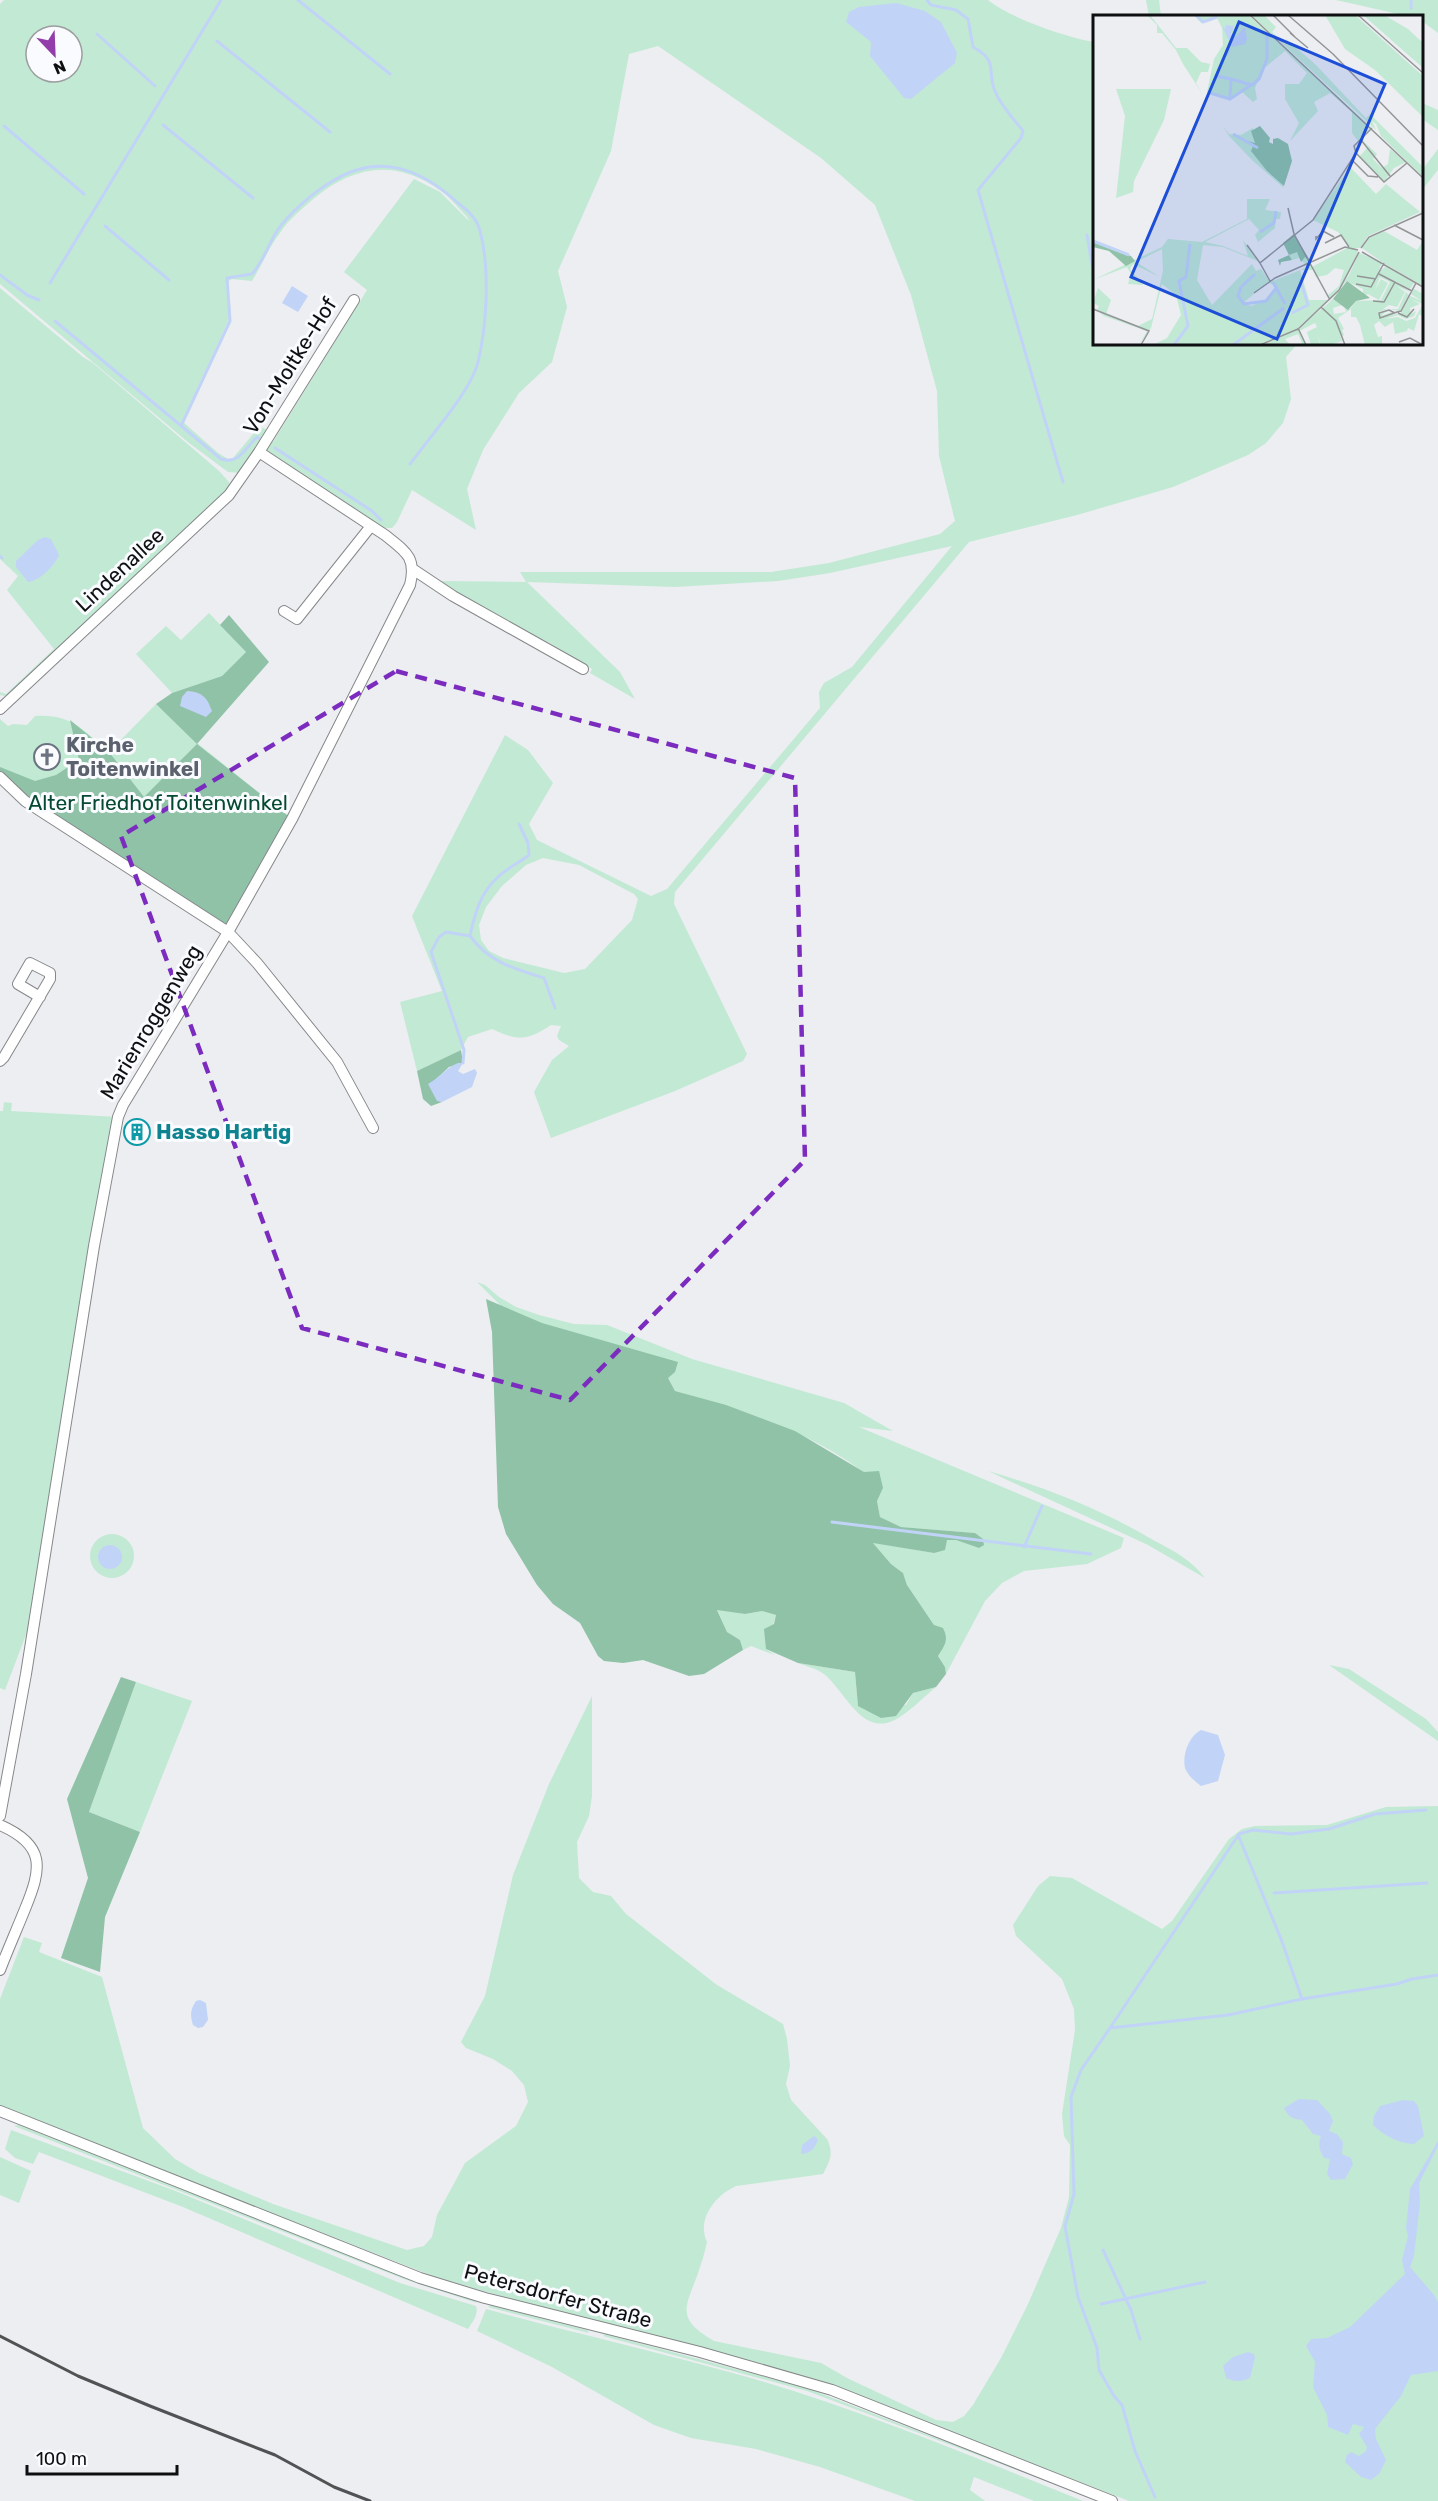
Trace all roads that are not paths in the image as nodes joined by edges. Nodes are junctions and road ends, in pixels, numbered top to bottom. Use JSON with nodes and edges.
{"nodes":[{"id":1,"x":354,"y":300,"type":"dead end"},
{"id":2,"x":260,"y":452,"type":"junction"},
{"id":3,"x":371,"y":526,"type":"junction"},
{"id":4,"x":414,"y":570,"type":"junction"},
{"id":5,"x":284,"y":610,"type":"dead end"},
{"id":6,"x":583,"y":669,"type":"dead end"},
{"id":7,"x":0,"y":709,"type":"edge"},
{"id":8,"x":0,"y":777,"type":"edge"},
{"id":9,"x":228,"y":932,"type":"junction"},
{"id":10,"x":39,"y":997,"type":"dead end"},
{"id":11,"x":0,"y":1061,"type":"edge"},
{"id":12,"x":373,"y":1128,"type":"dead end"},
{"id":13,"x":0,"y":1746,"type":"edge"},
{"id":14,"x":12,"y":1751,"type":"junction"},
{"id":15,"x":0,"y":1816,"type":"edge"},
{"id":16,"x":0,"y":1825,"type":"edge"},
{"id":17,"x":4,"y":1951,"type":"edge"},
{"id":18,"x":0,"y":1970,"type":"edge"},
{"id":19,"x":0,"y":2111,"type":"edge"},
{"id":20,"x":1112,"y":2501,"type":"edge"}],
"edges":[{"from":1,"to":2,"type":"street","name":"Von-Moltke-Hof"},
{"from":2,"to":3,"type":"street"},
{"from":2,"to":7,"type":"street","name":"Lindenallee"},
{"from":3,"to":4,"type":"street"},
{"from":3,"to":5,"type":"street"},
{"from":4,"to":6,"type":"street"},
{"from":4,"to":9,"type":"street","name":"Marienroggenweg"},
{"from":8,"to":9,"type":"street"},
{"from":9,"to":12,"type":"street"},
{"from":9,"to":14,"type":"street","name":"Marienroggenweg"},
{"from":10,"to":11,"type":"street"},
{"from":13,"to":14,"type":"street"},
{"from":14,"to":15,"type":"street","name":"Marienroggenweg"},
{"from":16,"to":17,"type":"street"},
{"from":17,"to":18,"type":"street"},
{"from":19,"to":20,"type":"street","name":"Petersdorfer Straße"}]}
